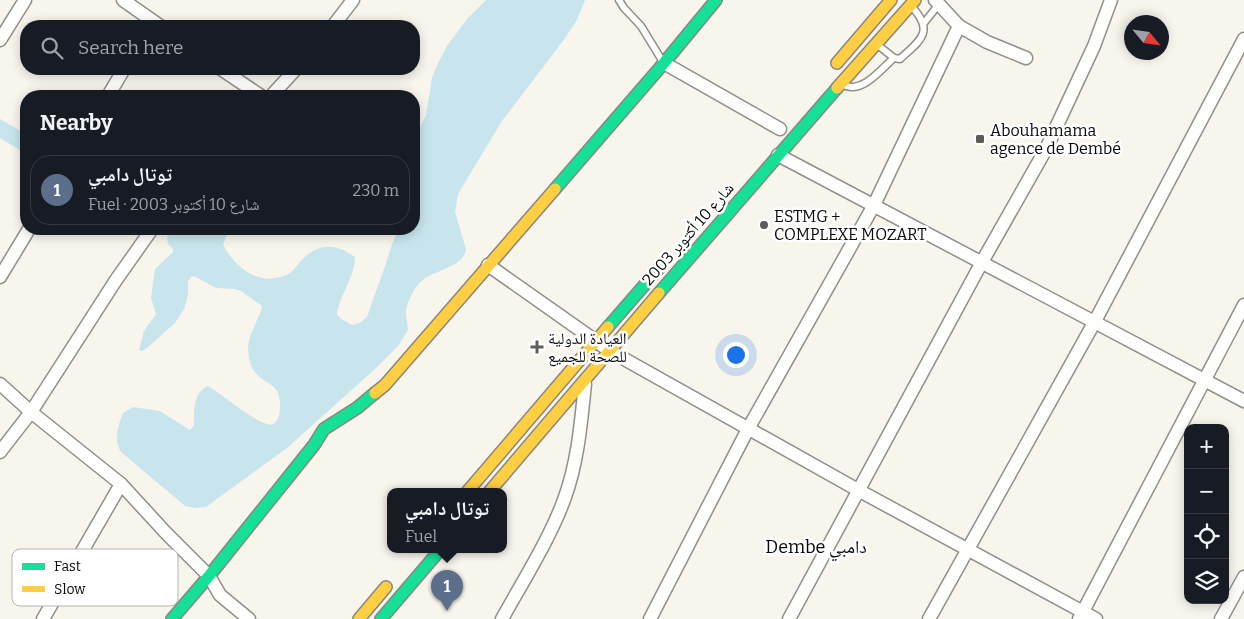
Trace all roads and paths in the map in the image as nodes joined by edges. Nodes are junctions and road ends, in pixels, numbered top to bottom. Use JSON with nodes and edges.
{"nodes":[{"id":1,"x":25,"y":0,"type":"edge"},
{"id":2,"x":123,"y":0,"type":"edge"},
{"id":3,"x":353,"y":0,"type":"edge"},
{"id":4,"x":619,"y":0,"type":"edge"},
{"id":5,"x":716,"y":0,"type":"edge"},
{"id":6,"x":891,"y":0,"type":"edge"},
{"id":7,"x":1111,"y":0,"type":"edge"},
{"id":8,"x":937,"y":2,"type":"edge"},
{"id":9,"x":913,"y":3,"type":"edge"},
{"id":10,"x":148,"y":20,"type":"edge"},
{"id":11,"x":338,"y":20,"type":"edge"},
{"id":12,"x":924,"y":23,"type":"junction"},
{"id":13,"x":959,"y":26,"type":"junction"},
{"id":14,"x":1244,"y":39,"type":"edge"},
{"id":15,"x":0,"y":40,"type":"edge"},
{"id":16,"x":876,"y":44,"type":"junction"},
{"id":17,"x":894,"y":58,"type":"junction"},
{"id":18,"x":1026,"y":58,"type":"dead end"},
{"id":19,"x":664,"y":63,"type":"junction"},
{"id":20,"x":829,"y":73,"type":"dead end"},
{"id":21,"x":120,"y":75,"type":"edge"},
{"id":22,"x":230,"y":75,"type":"edge"},
{"id":23,"x":291,"y":75,"type":"edge"},
{"id":24,"x":840,"y":84,"type":"junction"},
{"id":25,"x":112,"y":90,"type":"edge"},
{"id":26,"x":252,"y":90,"type":"edge"},
{"id":27,"x":277,"y":90,"type":"edge"},
{"id":28,"x":780,"y":129,"type":"dead end"},
{"id":29,"x":778,"y":155,"type":"junction"},
{"id":30,"x":874,"y":205,"type":"junction"},
{"id":31,"x":25,"y":235,"type":"edge"},
{"id":32,"x":148,"y":235,"type":"edge"},
{"id":33,"x":671,"y":254,"type":"dead end"},
{"id":34,"x":982,"y":262,"type":"junction"},
{"id":35,"x":488,"y":265,"type":"junction"},
{"id":36,"x":0,"y":277,"type":"edge"},
{"id":37,"x":1244,"y":305,"type":"edge"},
{"id":38,"x":1094,"y":323,"type":"junction"},
{"id":39,"x":596,"y":340,"type":"junction"},
{"id":40,"x":610,"y":350,"type":"junction"},
{"id":41,"x":1204,"y":379,"type":"junction"},
{"id":42,"x":585,"y":380,"type":"junction"},
{"id":43,"x":0,"y":384,"type":"edge"},
{"id":44,"x":1244,"y":401,"type":"edge"},
{"id":45,"x":31,"y":412,"type":"junction"},
{"id":46,"x":748,"y":429,"type":"junction"},
{"id":47,"x":0,"y":452,"type":"edge"},
{"id":48,"x":121,"y":484,"type":"junction"},
{"id":49,"x":470,"y":488,"type":"edge"},
{"id":50,"x":492,"y":488,"type":"edge"},
{"id":51,"x":858,"y":490,"type":"junction"},
{"id":52,"x":83,"y":549,"type":"edge"},
{"id":53,"x":967,"y":550,"type":"junction"},
{"id":54,"x":437,"y":553,"type":"edge"},
{"id":55,"x":209,"y":576,"type":"junction"},
{"id":56,"x":1244,"y":577,"type":"edge"},
{"id":57,"x":395,"y":578,"type":"dead end"},
{"id":58,"x":51,"y":606,"type":"edge"},
{"id":59,"x":1080,"y":615,"type":"edge"},
{"id":60,"x":43,"y":619,"type":"edge"},
{"id":61,"x":172,"y":619,"type":"edge"},
{"id":62,"x":249,"y":619,"type":"edge"},
{"id":63,"x":359,"y":619,"type":"edge"},
{"id":64,"x":381,"y":619,"type":"edge"},
{"id":65,"x":502,"y":619,"type":"edge"},
{"id":66,"x":650,"y":619,"type":"edge"},
{"id":67,"x":789,"y":619,"type":"edge"},
{"id":68,"x":929,"y":619,"type":"edge"},
{"id":69,"x":1096,"y":619,"type":"edge"},
{"id":70,"x":1221,"y":619,"type":"edge"}],
"edges":[{"from":1,"to":15,"type":"street"},
{"from":2,"to":10,"type":"street"},
{"from":3,"to":11,"type":"street"},
{"from":4,"to":19,"type":"lane"},
{"from":5,"to":19,"type":"main road"},
{"from":6,"to":20,"type":"main road"},
{"from":7,"to":34,"type":"street"},
{"from":8,"to":12,"type":"lane"},
{"from":8,"to":13,"type":"street"},
{"from":9,"to":12,"type":"lane"},
{"from":9,"to":16,"type":"main road","name":"شارع 10 أكتوبر 2003"},
{"from":12,"to":17,"type":"lane"},
{"from":13,"to":18,"type":"street"},
{"from":13,"to":30,"type":"street"},
{"from":14,"to":38,"type":"street"},
{"from":16,"to":17,"type":"lane"},
{"from":16,"to":24,"type":"main road","name":"شارع 10 أكتوبر 2003"},
{"from":17,"to":24,"type":"lane"},
{"from":19,"to":28,"type":"street"},
{"from":19,"to":35,"type":"main road"},
{"from":21,"to":25,"type":"street"},
{"from":22,"to":26,"type":"street"},
{"from":23,"to":27,"type":"street"},
{"from":24,"to":29,"type":"main road","name":"شارع 10 أكتوبر 2003"},
{"from":29,"to":30,"type":"street"},
{"from":29,"to":40,"type":"main road","name":"شارع 10 أكتوبر 2003"},
{"from":30,"to":34,"type":"street"},
{"from":30,"to":46,"type":"street"},
{"from":31,"to":36,"type":"street"},
{"from":32,"to":45,"type":"street"},
{"from":33,"to":39,"type":"main road","name":"شارع 10 أكتوبر 2003"},
{"from":34,"to":38,"type":"street"},
{"from":34,"to":51,"type":"street"},
{"from":35,"to":39,"type":"street"},
{"from":35,"to":55,"type":"main road"},
{"from":37,"to":41,"type":"street"},
{"from":38,"to":41,"type":"street"},
{"from":38,"to":53,"type":"street"},
{"from":39,"to":40,"type":"street"},
{"from":39,"to":49,"type":"main road","name":"شارع 10 أكتوبر 2003"},
{"from":40,"to":42,"type":"main road","name":"شارع 10 أكتوبر 2003"},
{"from":40,"to":46,"type":"street"},
{"from":41,"to":44,"type":"street"},
{"from":41,"to":59,"type":"street"},
{"from":42,"to":50,"type":"main road","name":"شارع 10 أكتوبر 2003"},
{"from":42,"to":65,"type":"street"},
{"from":43,"to":45,"type":"street"},
{"from":45,"to":47,"type":"street"},
{"from":45,"to":48,"type":"street"},
{"from":46,"to":51,"type":"street"},
{"from":46,"to":66,"type":"street"},
{"from":48,"to":52,"type":"street"},
{"from":48,"to":55,"type":"street"},
{"from":51,"to":53,"type":"street"},
{"from":51,"to":67,"type":"street"},
{"from":53,"to":59,"type":"street"},
{"from":53,"to":68,"type":"street"},
{"from":54,"to":64,"type":"main road"},
{"from":55,"to":61,"type":"main road"},
{"from":55,"to":62,"type":"street"},
{"from":56,"to":70,"type":"street"},
{"from":57,"to":63,"type":"main road"},
{"from":58,"to":60,"type":"street"},
{"from":59,"to":69,"type":"street"}]}
